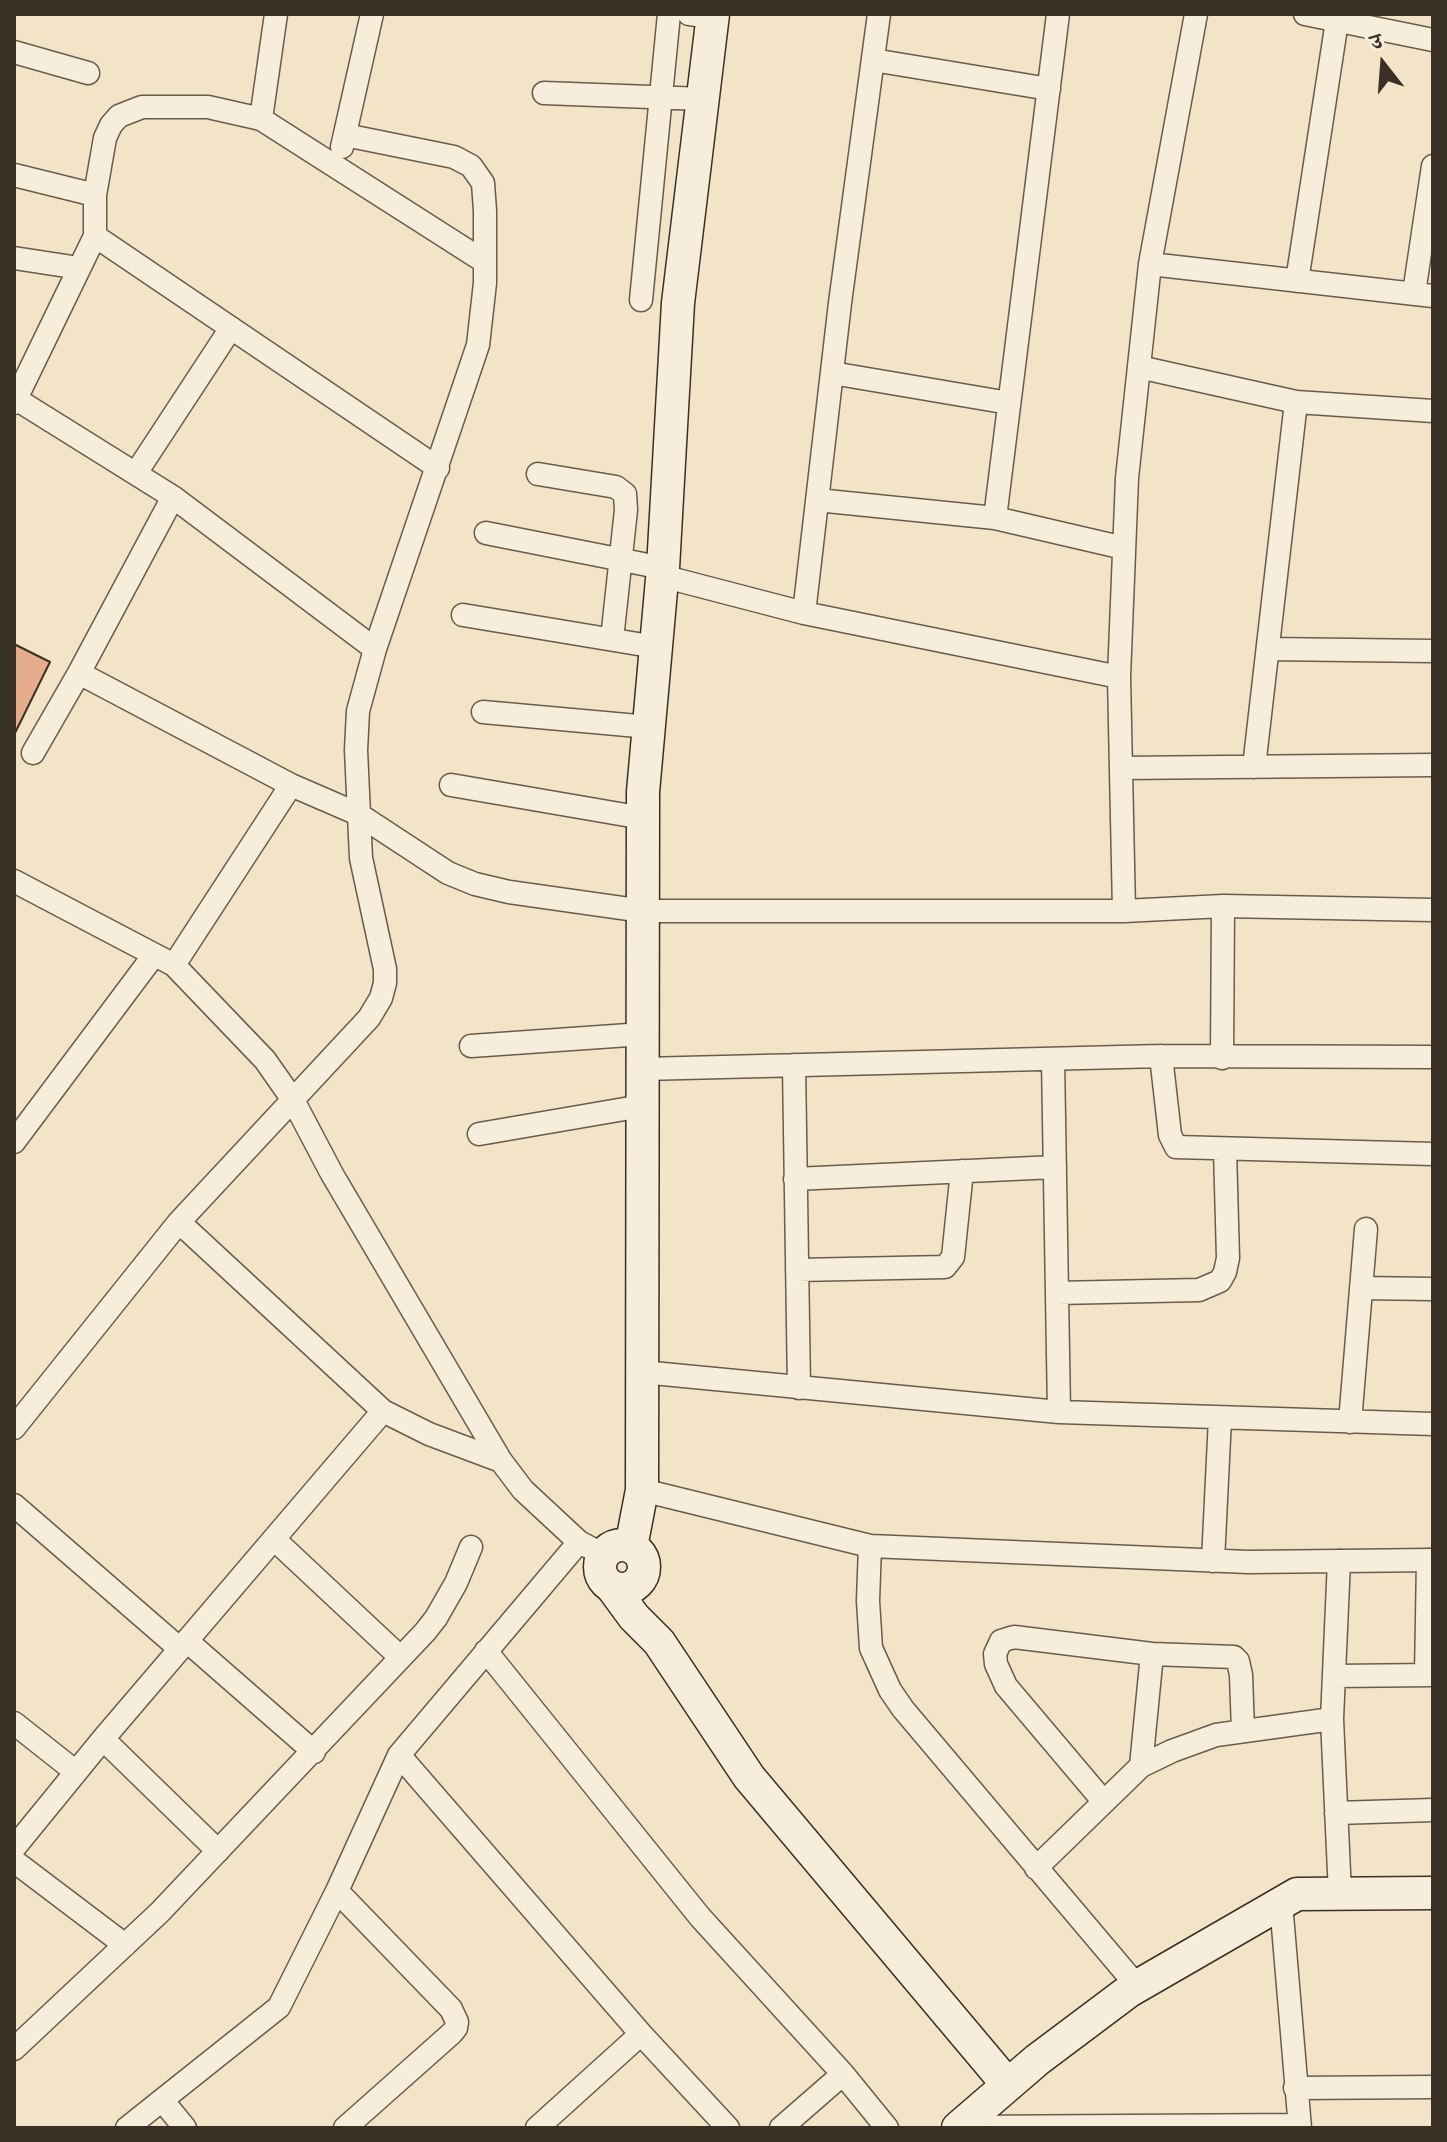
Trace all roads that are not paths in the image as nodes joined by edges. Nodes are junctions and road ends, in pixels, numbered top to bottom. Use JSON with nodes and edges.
{"nodes":[{"id":1,"x":276,"y":14,"type":"edge"},
{"id":2,"x":372,"y":14,"type":"edge"},
{"id":3,"x":669,"y":14,"type":"edge"},
{"id":4,"x":879,"y":14,"type":"edge"},
{"id":5,"x":1058,"y":14,"type":"edge"},
{"id":6,"x":1196,"y":14,"type":"edge"},
{"id":7,"x":1305,"y":14,"type":"edge"},
{"id":8,"x":705,"y":15,"type":"edge"},
{"id":9,"x":1337,"y":21,"type":"junction"},
{"id":10,"x":1433,"y":40,"type":"edge"},
{"id":11,"x":14,"y":52,"type":"edge"},
{"id":12,"x":873,"y":60,"type":"junction"},
{"id":13,"x":88,"y":73,"type":"dead end"},
{"id":14,"x":1049,"y":89,"type":"junction"},
{"id":15,"x":544,"y":93,"type":"dead end"},
{"id":16,"x":661,"y":96,"type":"junction"},
{"id":17,"x":703,"y":99,"type":"junction"},
{"id":18,"x":261,"y":119,"type":"junction"},
{"id":19,"x":345,"y":135,"type":"junction"},
{"id":20,"x":1433,"y":166,"type":"edge"},
{"id":21,"x":338,"y":168,"type":"junction"},
{"id":22,"x":14,"y":175,"type":"edge"},
{"id":23,"x":95,"y":195,"type":"junction"},
{"id":24,"x":95,"y":236,"type":"junction"},
{"id":25,"x":14,"y":258,"type":"edge"},
{"id":26,"x":485,"y":262,"type":"junction"},
{"id":27,"x":1150,"y":264,"type":"junction"},
{"id":28,"x":79,"y":268,"type":"junction"},
{"id":29,"x":1297,"y":281,"type":"junction"},
{"id":30,"x":1423,"y":294,"type":"edge"},
{"id":31,"x":641,"y":300,"type":"dead end"},
{"id":32,"x":231,"y":328,"type":"junction"},
{"id":33,"x":1139,"y":367,"type":"junction"},
{"id":34,"x":832,"y":373,"type":"junction"},
{"id":35,"x":15,"y":401,"type":"edge"},
{"id":36,"x":1296,"y":402,"type":"junction"},
{"id":37,"x":1009,"y":403,"type":"junction"},
{"id":38,"x":1433,"y":411,"type":"edge"},
{"id":39,"x":438,"y":468,"type":"junction"},
{"id":40,"x":136,"y":473,"type":"junction"},
{"id":41,"x":538,"y":474,"type":"dead end"},
{"id":42,"x":173,"y":497,"type":"junction"},
{"id":43,"x":817,"y":500,"type":"junction"},
{"id":44,"x":995,"y":518,"type":"junction"},
{"id":45,"x":486,"y":533,"type":"dead end"},
{"id":46,"x":1124,"y":548,"type":"junction"},
{"id":47,"x":621,"y":559,"type":"junction"},
{"id":48,"x":662,"y":572,"type":"junction"},
{"id":49,"x":804,"y":613,"type":"junction"},
{"id":50,"x":463,"y":615,"type":"dead end"},
{"id":51,"x":612,"y":639,"type":"junction"},
{"id":52,"x":656,"y":647,"type":"junction"},
{"id":53,"x":375,"y":649,"type":"junction"},
{"id":54,"x":1268,"y":649,"type":"junction"},
{"id":55,"x":1433,"y":651,"type":"edge"},
{"id":56,"x":79,"y":673,"type":"junction"},
{"id":57,"x":1119,"y":677,"type":"junction"},
{"id":58,"x":483,"y":712,"type":"dead end"},
{"id":59,"x":649,"y":727,"type":"junction"},
{"id":60,"x":33,"y":753,"type":"dead end"},
{"id":61,"x":1433,"y":765,"type":"edge"},
{"id":62,"x":1254,"y":767,"type":"junction"},
{"id":63,"x":1121,"y":768,"type":"junction"},
{"id":64,"x":291,"y":785,"type":"junction"},
{"id":65,"x":451,"y":785,"type":"dead end"},
{"id":66,"x":358,"y":814,"type":"junction"},
{"id":67,"x":643,"y":818,"type":"junction"},
{"id":68,"x":14,"y":881,"type":"edge"},
{"id":69,"x":1223,"y":906,"type":"junction"},
{"id":70,"x":1433,"y":910,"type":"edge"},
{"id":71,"x":643,"y":911,"type":"junction"},
{"id":72,"x":1124,"y":911,"type":"junction"},
{"id":73,"x":164,"y":960,"type":"junction"},
{"id":74,"x":643,"y":1034,"type":"junction"},
{"id":75,"x":471,"y":1046,"type":"dead end"},
{"id":76,"x":1161,"y":1056,"type":"junction"},
{"id":77,"x":1433,"y":1057,"type":"edge"},
{"id":78,"x":1222,"y":1058,"type":"junction"},
{"id":79,"x":1053,"y":1060,"type":"junction"},
{"id":80,"x":794,"y":1065,"type":"junction"},
{"id":81,"x":643,"y":1069,"type":"junction"},
{"id":82,"x":293,"y":1100,"type":"junction"},
{"id":83,"x":642,"y":1106,"type":"junction"},
{"id":84,"x":479,"y":1134,"type":"dead end"},
{"id":85,"x":14,"y":1142,"type":"edge"},
{"id":86,"x":1225,"y":1150,"type":"junction"},
{"id":87,"x":1433,"y":1154,"type":"edge"},
{"id":88,"x":1055,"y":1167,"type":"junction"},
{"id":89,"x":962,"y":1171,"type":"junction"},
{"id":90,"x":795,"y":1179,"type":"junction"},
{"id":91,"x":179,"y":1222,"type":"junction"},
{"id":92,"x":1366,"y":1229,"type":"dead end"},
{"id":93,"x":797,"y":1270,"type":"junction"},
{"id":94,"x":1361,"y":1288,"type":"junction"},
{"id":95,"x":1433,"y":1289,"type":"edge"},
{"id":96,"x":1057,"y":1293,"type":"junction"},
{"id":97,"x":642,"y":1372,"type":"junction"},
{"id":98,"x":799,"y":1388,"type":"junction"},
{"id":99,"x":22,"y":1400,"type":"edge"},
{"id":100,"x":383,"y":1411,"type":"junction"},
{"id":101,"x":1059,"y":1412,"type":"junction"},
{"id":102,"x":1220,"y":1418,"type":"junction"},
{"id":103,"x":1350,"y":1422,"type":"junction"},
{"id":104,"x":1433,"y":1424,"type":"edge"},
{"id":105,"x":14,"y":1428,"type":"edge"},
{"id":106,"x":501,"y":1461,"type":"junction"},
{"id":107,"x":642,"y":1490,"type":"junction"},
{"id":108,"x":14,"y":1505,"type":"edge"},
{"id":109,"x":274,"y":1539,"type":"junction"},
{"id":110,"x":870,"y":1546,"type":"junction"},
{"id":111,"x":471,"y":1547,"type":"dead end"},
{"id":112,"x":614,"y":1554,"type":"junction"},
{"id":113,"x":1430,"y":1560,"type":"edge"},
{"id":114,"x":1213,"y":1561,"type":"junction"},
{"id":115,"x":1339,"y":1561,"type":"junction"},
{"id":116,"x":659,"y":1642,"type":"junction"},
{"id":117,"x":183,"y":1645,"type":"junction"},
{"id":118,"x":486,"y":1651,"type":"junction"},
{"id":119,"x":1152,"y":1654,"type":"junction"},
{"id":120,"x":400,"y":1657,"type":"junction"},
{"id":121,"x":1429,"y":1675,"type":"edge"},
{"id":122,"x":1334,"y":1676,"type":"junction"},
{"id":123,"x":1332,"y":1719,"type":"junction"},
{"id":124,"x":14,"y":1723,"type":"edge"},
{"id":125,"x":1243,"y":1731,"type":"junction"},
{"id":126,"x":103,"y":1739,"type":"junction"},
{"id":127,"x":314,"y":1752,"type":"junction"},
{"id":128,"x":399,"y":1755,"type":"junction"},
{"id":129,"x":1141,"y":1766,"type":"junction"},
{"id":130,"x":76,"y":1772,"type":"junction"},
{"id":131,"x":1104,"y":1802,"type":"junction"},
{"id":132,"x":1433,"y":1810,"type":"edge"},
{"id":133,"x":1336,"y":1813,"type":"junction"},
{"id":134,"x":14,"y":1848,"type":"edge"},
{"id":135,"x":218,"y":1851,"type":"junction"},
{"id":136,"x":14,"y":1861,"type":"edge"},
{"id":137,"x":1036,"y":1868,"type":"junction"},
{"id":138,"x":337,"y":1891,"type":"junction"},
{"id":139,"x":1433,"y":1893,"type":"edge"},
{"id":140,"x":1340,"y":1894,"type":"junction"},
{"id":141,"x":1281,"y":1903,"type":"junction"},
{"id":142,"x":125,"y":1945,"type":"junction"},
{"id":143,"x":1137,"y":1986,"type":"junction"},
{"id":144,"x":641,"y":2034,"type":"junction"},
{"id":145,"x":18,"y":2037,"type":"edge"},
{"id":146,"x":843,"y":2074,"type":"junction"},
{"id":147,"x":1008,"y":2085,"type":"junction"},
{"id":148,"x":1433,"y":2087,"type":"edge"},
{"id":149,"x":1295,"y":2088,"type":"junction"},
{"id":150,"x":162,"y":2100,"type":"junction"},
{"id":151,"x":1300,"y":2126,"type":"edge"},
{"id":152,"x":959,"y":2127,"type":"edge"},
{"id":153,"x":127,"y":2128,"type":"edge"},
{"id":154,"x":185,"y":2128,"type":"edge"},
{"id":155,"x":345,"y":2128,"type":"edge"},
{"id":156,"x":537,"y":2128,"type":"edge"},
{"id":157,"x":728,"y":2128,"type":"edge"},
{"id":158,"x":781,"y":2128,"type":"edge"},
{"id":159,"x":887,"y":2128,"type":"edge"}],
"edges":[{"from":1,"to":18,"type":"street"},
{"from":2,"to":19,"type":"street"},
{"from":3,"to":16,"type":"street"},
{"from":4,"to":12,"type":"street"},
{"from":5,"to":14,"type":"street"},
{"from":6,"to":27,"type":"street"},
{"from":7,"to":9,"type":"street"},
{"from":8,"to":17,"type":"street"},
{"from":9,"to":10,"type":"street"},
{"from":9,"to":29,"type":"street"},
{"from":11,"to":13,"type":"street"},
{"from":12,"to":14,"type":"street"},
{"from":12,"to":34,"type":"street"},
{"from":14,"to":37,"type":"street"},
{"from":15,"to":16,"type":"street"},
{"from":16,"to":17,"type":"street"},
{"from":16,"to":31,"type":"street"},
{"from":17,"to":48,"type":"street"},
{"from":18,"to":21,"type":"street"},
{"from":18,"to":23,"type":"street"},
{"from":19,"to":21,"type":"street"},
{"from":19,"to":26,"type":"street"},
{"from":20,"to":30,"type":"street"},
{"from":21,"to":26,"type":"street"},
{"from":22,"to":23,"type":"street"},
{"from":23,"to":24,"type":"street"},
{"from":24,"to":28,"type":"street"},
{"from":24,"to":32,"type":"street"},
{"from":25,"to":28,"type":"street"},
{"from":26,"to":39,"type":"street"},
{"from":27,"to":29,"type":"street"},
{"from":27,"to":33,"type":"street"},
{"from":28,"to":35,"type":"street"},
{"from":29,"to":30,"type":"street"},
{"from":32,"to":39,"type":"street"},
{"from":32,"to":40,"type":"street"},
{"from":33,"to":36,"type":"street"},
{"from":33,"to":46,"type":"street"},
{"from":34,"to":37,"type":"street"},
{"from":34,"to":43,"type":"street"},
{"from":35,"to":40,"type":"street"},
{"from":36,"to":38,"type":"street"},
{"from":36,"to":54,"type":"street"},
{"from":37,"to":44,"type":"street"},
{"from":39,"to":53,"type":"street"},
{"from":40,"to":42,"type":"street"},
{"from":41,"to":47,"type":"street"},
{"from":42,"to":53,"type":"street"},
{"from":42,"to":56,"type":"street"},
{"from":43,"to":44,"type":"street"},
{"from":43,"to":49,"type":"street"},
{"from":44,"to":46,"type":"street"},
{"from":45,"to":47,"type":"street"},
{"from":46,"to":57,"type":"street"},
{"from":47,"to":48,"type":"street"},
{"from":47,"to":51,"type":"street"},
{"from":48,"to":49,"type":"street"},
{"from":48,"to":52,"type":"street"},
{"from":49,"to":57,"type":"street"},
{"from":50,"to":51,"type":"street"},
{"from":51,"to":52,"type":"street"},
{"from":52,"to":59,"type":"street"},
{"from":53,"to":66,"type":"street"},
{"from":54,"to":55,"type":"street"},
{"from":54,"to":62,"type":"street"},
{"from":56,"to":60,"type":"street"},
{"from":56,"to":64,"type":"street"},
{"from":57,"to":63,"type":"street"},
{"from":58,"to":59,"type":"street"},
{"from":59,"to":67,"type":"street"},
{"from":61,"to":62,"type":"street"},
{"from":62,"to":63,"type":"street"},
{"from":63,"to":72,"type":"street"},
{"from":64,"to":66,"type":"street"},
{"from":64,"to":73,"type":"street"},
{"from":65,"to":67,"type":"street"},
{"from":66,"to":71,"type":"street"},
{"from":66,"to":82,"type":"street"},
{"from":67,"to":71,"type":"street"},
{"from":68,"to":73,"type":"street"},
{"from":69,"to":70,"type":"street"},
{"from":69,"to":72,"type":"street"},
{"from":69,"to":78,"type":"street"},
{"from":71,"to":72,"type":"street"},
{"from":71,"to":74,"type":"street"},
{"from":73,"to":82,"type":"street"},
{"from":73,"to":85,"type":"street"},
{"from":74,"to":75,"type":"street"},
{"from":74,"to":81,"type":"street"},
{"from":76,"to":78,"type":"street"},
{"from":76,"to":79,"type":"street"},
{"from":76,"to":86,"type":"street"},
{"from":77,"to":78,"type":"street"},
{"from":79,"to":80,"type":"street"},
{"from":79,"to":88,"type":"street"},
{"from":80,"to":81,"type":"street"},
{"from":80,"to":90,"type":"street"},
{"from":81,"to":83,"type":"street"},
{"from":82,"to":91,"type":"street"},
{"from":82,"to":106,"type":"street"},
{"from":83,"to":84,"type":"street"},
{"from":83,"to":97,"type":"street"},
{"from":86,"to":87,"type":"street"},
{"from":86,"to":96,"type":"street"},
{"from":88,"to":89,"type":"street"},
{"from":88,"to":96,"type":"street"},
{"from":89,"to":90,"type":"street"},
{"from":89,"to":93,"type":"street"},
{"from":90,"to":93,"type":"street"},
{"from":91,"to":99,"type":"street"},
{"from":91,"to":100,"type":"street"},
{"from":92,"to":94,"type":"street"},
{"from":93,"to":98,"type":"street"},
{"from":94,"to":95,"type":"street"},
{"from":94,"to":103,"type":"street"},
{"from":96,"to":101,"type":"street"},
{"from":97,"to":98,"type":"street"},
{"from":97,"to":107,"type":"street"},
{"from":98,"to":101,"type":"street"},
{"from":99,"to":105,"type":"street"},
{"from":100,"to":106,"type":"street"},
{"from":100,"to":109,"type":"street"},
{"from":101,"to":102,"type":"street"},
{"from":102,"to":103,"type":"street"},
{"from":102,"to":114,"type":"street"},
{"from":103,"to":104,"type":"street"},
{"from":106,"to":112,"type":"street"},
{"from":107,"to":110,"type":"street"},
{"from":107,"to":112,"type":"street"},
{"from":108,"to":117,"type":"street"},
{"from":109,"to":117,"type":"street"},
{"from":109,"to":120,"type":"street"},
{"from":110,"to":114,"type":"street"},
{"from":110,"to":137,"type":"street"},
{"from":111,"to":120,"type":"street"},
{"from":112,"to":116,"type":"street"},
{"from":112,"to":116,"type":"street"},
{"from":112,"to":118,"type":"street"},
{"from":113,"to":115,"type":"street"},
{"from":113,"to":121,"type":"street"},
{"from":114,"to":115,"type":"street"},
{"from":115,"to":122,"type":"street"},
{"from":116,"to":147,"type":"street"},
{"from":117,"to":126,"type":"street"},
{"from":117,"to":127,"type":"street"},
{"from":118,"to":128,"type":"street"},
{"from":118,"to":146,"type":"street"},
{"from":119,"to":125,"type":"street"},
{"from":119,"to":129,"type":"street"},
{"from":119,"to":131,"type":"street"},
{"from":120,"to":127,"type":"street"},
{"from":121,"to":122,"type":"street"},
{"from":122,"to":123,"type":"street"},
{"from":123,"to":125,"type":"street"},
{"from":123,"to":133,"type":"street"},
{"from":124,"to":130,"type":"street"},
{"from":125,"to":129,"type":"street"},
{"from":126,"to":130,"type":"street"},
{"from":126,"to":135,"type":"street"},
{"from":127,"to":135,"type":"street"},
{"from":128,"to":138,"type":"street"},
{"from":128,"to":144,"type":"street"},
{"from":129,"to":131,"type":"street"},
{"from":130,"to":134,"type":"street"},
{"from":131,"to":137,"type":"street"},
{"from":132,"to":133,"type":"street"},
{"from":133,"to":140,"type":"street"},
{"from":135,"to":142,"type":"street"},
{"from":136,"to":142,"type":"street"},
{"from":137,"to":143,"type":"street"},
{"from":138,"to":150,"type":"street"},
{"from":138,"to":155,"type":"street"},
{"from":139,"to":140,"type":"street"},
{"from":140,"to":141,"type":"street"},
{"from":141,"to":143,"type":"street"},
{"from":141,"to":149,"type":"street"},
{"from":142,"to":145,"type":"street"},
{"from":143,"to":147,"type":"street"},
{"from":144,"to":156,"type":"street"},
{"from":144,"to":157,"type":"street"},
{"from":146,"to":158,"type":"street"},
{"from":146,"to":159,"type":"street"},
{"from":147,"to":152,"type":"street"},
{"from":148,"to":149,"type":"street"},
{"from":149,"to":151,"type":"street"},
{"from":150,"to":153,"type":"street"},
{"from":150,"to":154,"type":"street"},
{"from":151,"to":152,"type":"street"}]}
